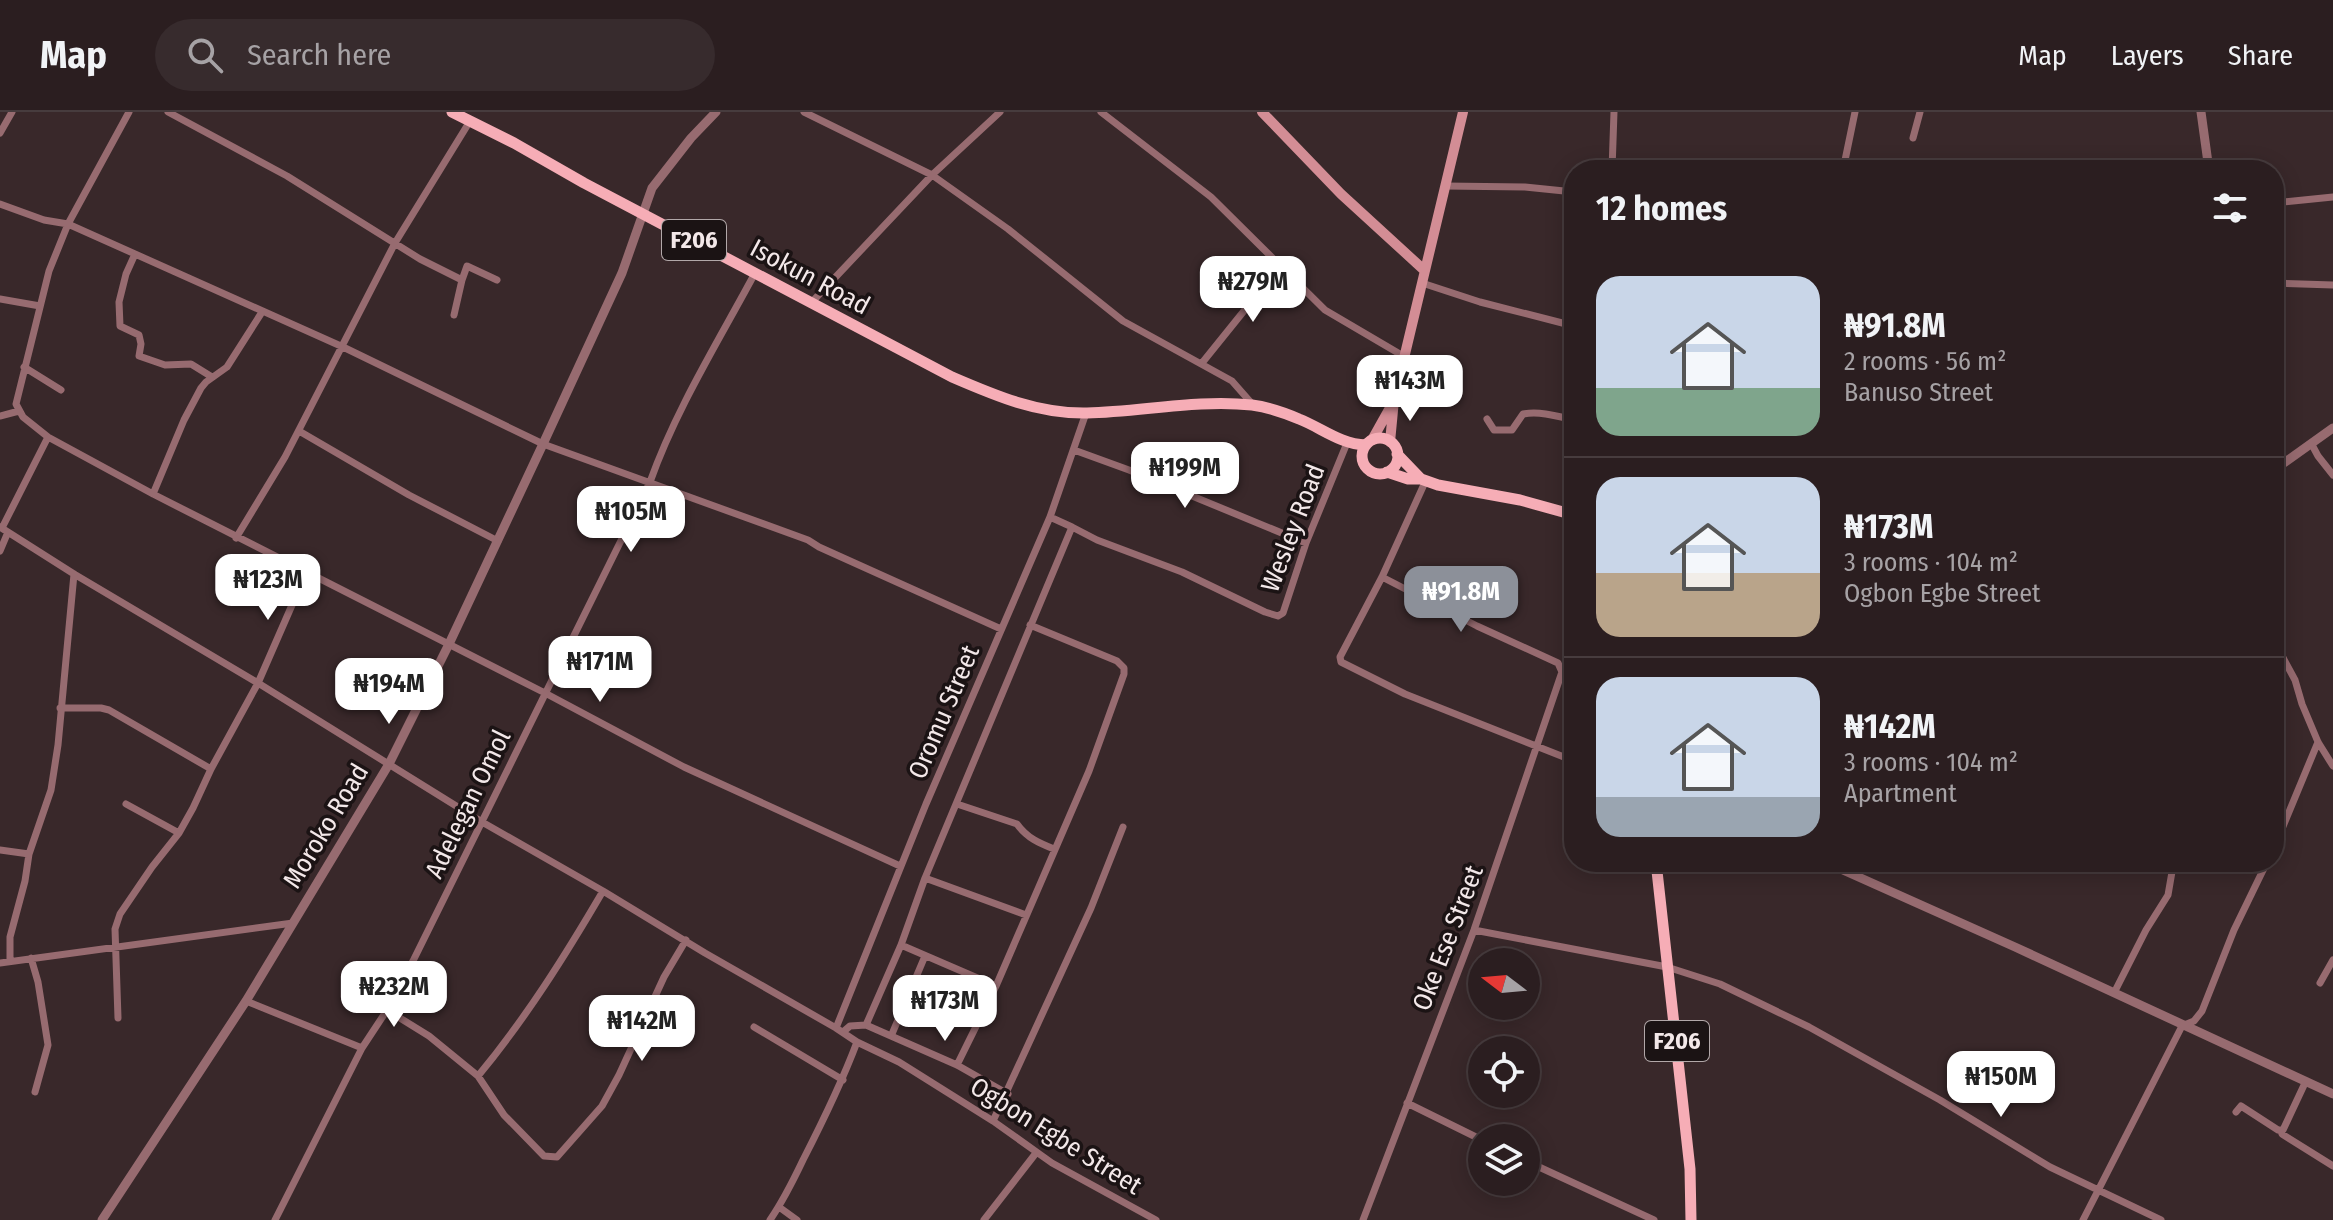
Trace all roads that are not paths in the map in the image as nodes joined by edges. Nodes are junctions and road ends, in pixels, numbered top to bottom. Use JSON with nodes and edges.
{"nodes":[{"id":1,"x":12,"y":112,"type":"edge"},
{"id":2,"x":129,"y":112,"type":"edge"},
{"id":3,"x":168,"y":112,"type":"edge"},
{"id":4,"x":452,"y":112,"type":"edge"},
{"id":5,"x":716,"y":112,"type":"edge"},
{"id":6,"x":804,"y":112,"type":"edge"},
{"id":7,"x":1000,"y":112,"type":"edge"},
{"id":8,"x":1101,"y":112,"type":"edge"},
{"id":9,"x":1262,"y":112,"type":"edge"},
{"id":10,"x":1463,"y":112,"type":"edge"},
{"id":11,"x":1614,"y":112,"type":"edge"},
{"id":12,"x":1855,"y":112,"type":"edge"},
{"id":13,"x":1920,"y":112,"type":"edge"},
{"id":14,"x":2201,"y":112,"type":"edge"},
{"id":15,"x":470,"y":121,"type":"junction"},
{"id":16,"x":0,"y":133,"type":"edge"},
{"id":17,"x":1913,"y":138,"type":"dead end"},
{"id":18,"x":1612,"y":160,"type":"edge"},
{"id":19,"x":1845,"y":160,"type":"edge"},
{"id":20,"x":2208,"y":160,"type":"edge"},
{"id":21,"x":932,"y":175,"type":"junction"},
{"id":22,"x":1445,"y":186,"type":"junction"},
{"id":23,"x":1564,"y":191,"type":"edge"},
{"id":24,"x":2333,"y":197,"type":"edge"},
{"id":25,"x":2284,"y":202,"type":"edge"},
{"id":26,"x":0,"y":204,"type":"edge"},
{"id":27,"x":643,"y":213,"type":"junction"},
{"id":28,"x":68,"y":224,"type":"junction"},
{"id":29,"x":395,"y":243,"type":"junction"},
{"id":30,"x":135,"y":254,"type":"junction"},
{"id":31,"x":1281,"y":265,"type":"junction"},
{"id":32,"x":1424,"y":270,"type":"junction"},
{"id":33,"x":755,"y":273,"type":"junction"},
{"id":34,"x":462,"y":280,"type":"junction"},
{"id":35,"x":497,"y":280,"type":"dead end"},
{"id":36,"x":1422,"y":283,"type":"junction"},
{"id":37,"x":2284,"y":283,"type":"edge"},
{"id":38,"x":2333,"y":285,"type":"edge"},
{"id":39,"x":0,"y":299,"type":"edge"},
{"id":40,"x":812,"y":302,"type":"junction"},
{"id":41,"x":40,"y":306,"type":"junction"},
{"id":42,"x":262,"y":312,"type":"junction"},
{"id":43,"x":454,"y":315,"type":"dead end"},
{"id":44,"x":1564,"y":323,"type":"edge"},
{"id":45,"x":343,"y":347,"type":"junction"},
{"id":46,"x":1405,"y":357,"type":"junction"},
{"id":47,"x":1202,"y":363,"type":"junction"},
{"id":48,"x":24,"y":367,"type":"junction"},
{"id":49,"x":212,"y":377,"type":"junction"},
{"id":50,"x":61,"y":390,"type":"dead end"},
{"id":51,"x":1394,"y":400,"type":"junction"},
{"id":52,"x":1254,"y":406,"type":"junction"},
{"id":53,"x":19,"y":411,"type":"junction"},
{"id":54,"x":1086,"y":413,"type":"junction"},
{"id":55,"x":0,"y":416,"type":"edge"},
{"id":56,"x":1564,"y":417,"type":"edge"},
{"id":57,"x":1487,"y":419,"type":"dead end"},
{"id":58,"x":2333,"y":428,"type":"edge"},
{"id":59,"x":299,"y":431,"type":"junction"},
{"id":60,"x":48,"y":437,"type":"junction"},
{"id":61,"x":1390,"y":442,"type":"junction"},
{"id":62,"x":1347,"y":443,"type":"junction"},
{"id":63,"x":1369,"y":443,"type":"junction"},
{"id":64,"x":2311,"y":443,"type":"junction"},
{"id":65,"x":543,"y":444,"type":"junction"},
{"id":66,"x":1074,"y":450,"type":"junction"},
{"id":67,"x":1397,"y":454,"type":"junction"},
{"id":68,"x":2284,"y":460,"type":"edge"},
{"id":69,"x":1363,"y":463,"type":"junction"},
{"id":70,"x":1387,"y":472,"type":"junction"},
{"id":71,"x":2333,"y":475,"type":"edge"},
{"id":72,"x":1424,"y":480,"type":"junction"},
{"id":73,"x":650,"y":482,"type":"junction"},
{"id":74,"x":153,"y":494,"type":"junction"},
{"id":75,"x":1564,"y":512,"type":"edge"},
{"id":76,"x":1050,"y":517,"type":"junction"},
{"id":77,"x":1072,"y":527,"type":"junction"},
{"id":78,"x":3,"y":529,"type":"edge"},
{"id":79,"x":236,"y":538,"type":"junction"},
{"id":80,"x":498,"y":541,"type":"junction"},
{"id":81,"x":1306,"y":543,"type":"junction"},
{"id":82,"x":0,"y":551,"type":"edge"},
{"id":83,"x":306,"y":573,"type":"junction"},
{"id":84,"x":74,"y":574,"type":"junction"},
{"id":85,"x":1382,"y":577,"type":"junction"},
{"id":86,"x":1030,"y":625,"type":"junction"},
{"id":87,"x":1001,"y":629,"type":"junction"},
{"id":88,"x":449,"y":644,"type":"junction"},
{"id":89,"x":2284,"y":660,"type":"edge"},
{"id":90,"x":258,"y":683,"type":"junction"},
{"id":91,"x":545,"y":693,"type":"junction"},
{"id":92,"x":60,"y":708,"type":"junction"},
{"id":93,"x":2318,"y":742,"type":"junction"},
{"id":94,"x":1538,"y":748,"type":"junction"},
{"id":95,"x":1564,"y":757,"type":"edge"},
{"id":96,"x":389,"y":764,"type":"junction"},
{"id":97,"x":2333,"y":766,"type":"edge"},
{"id":98,"x":211,"y":769,"type":"junction"},
{"id":99,"x":126,"y":804,"type":"dead end"},
{"id":100,"x":957,"y":804,"type":"junction"},
{"id":101,"x":482,"y":822,"type":"junction"},
{"id":102,"x":2284,"y":824,"type":"edge"},
{"id":103,"x":1123,"y":827,"type":"dead end"},
{"id":104,"x":179,"y":833,"type":"junction"},
{"id":105,"x":1054,"y":849,"type":"junction"},
{"id":106,"x":0,"y":850,"type":"edge"},
{"id":107,"x":29,"y":854,"type":"junction"},
{"id":108,"x":900,"y":866,"type":"junction"},
{"id":109,"x":1657,"y":872,"type":"edge"},
{"id":110,"x":1847,"y":872,"type":"edge"},
{"id":111,"x":2172,"y":872,"type":"edge"},
{"id":112,"x":2262,"y":872,"type":"edge"},
{"id":113,"x":925,"y":878,"type":"junction"},
{"id":114,"x":603,"y":891,"type":"junction"},
{"id":115,"x":1026,"y":915,"type":"junction"},
{"id":116,"x":293,"y":923,"type":"junction"},
{"id":117,"x":1474,"y":930,"type":"junction"},
{"id":118,"x":686,"y":940,"type":"junction"},
{"id":119,"x":901,"y":945,"type":"junction"},
{"id":120,"x":117,"y":948,"type":"junction"},
{"id":121,"x":925,"y":956,"type":"junction"},
{"id":122,"x":31,"y":958,"type":"junction"},
{"id":123,"x":2333,"y":960,"type":"edge"},
{"id":124,"x":10,"y":961,"type":"junction"},
{"id":125,"x":0,"y":963,"type":"edge"},
{"id":126,"x":1667,"y":967,"type":"junction"},
{"id":127,"x":2320,"y":983,"type":"dead end"},
{"id":128,"x":996,"y":986,"type":"junction"},
{"id":129,"x":2114,"y":993,"type":"junction"},
{"id":130,"x":246,"y":1001,"type":"junction"},
{"id":131,"x":387,"y":1010,"type":"junction"},
{"id":132,"x":118,"y":1018,"type":"dead end"},
{"id":133,"x":866,"y":1025,"type":"junction"},
{"id":134,"x":2182,"y":1026,"type":"junction"},
{"id":135,"x":754,"y":1027,"type":"dead end"},
{"id":136,"x":840,"y":1030,"type":"junction"},
{"id":137,"x":892,"y":1034,"type":"junction"},
{"id":138,"x":857,"y":1042,"type":"junction"},
{"id":139,"x":362,"y":1048,"type":"junction"},
{"id":140,"x":957,"y":1065,"type":"junction"},
{"id":141,"x":478,"y":1076,"type":"junction"},
{"id":142,"x":843,"y":1080,"type":"junction"},
{"id":143,"x":2305,"y":1083,"type":"junction"},
{"id":144,"x":35,"y":1092,"type":"dead end"},
{"id":145,"x":1008,"y":1094,"type":"junction"},
{"id":146,"x":2333,"y":1094,"type":"edge"},
{"id":147,"x":1407,"y":1103,"type":"junction"},
{"id":148,"x":2236,"y":1112,"type":"dead end"},
{"id":149,"x":993,"y":1121,"type":"junction"},
{"id":150,"x":2281,"y":1131,"type":"junction"},
{"id":151,"x":1468,"y":1133,"type":"edge"},
{"id":152,"x":1036,"y":1153,"type":"junction"},
{"id":153,"x":2333,"y":1166,"type":"edge"},
{"id":154,"x":1540,"y":1167,"type":"edge"},
{"id":155,"x":2098,"y":1190,"type":"junction"},
{"id":156,"x":779,"y":1207,"type":"junction"},
{"id":157,"x":102,"y":1220,"type":"edge"},
{"id":158,"x":275,"y":1220,"type":"edge"},
{"id":159,"x":770,"y":1220,"type":"edge"},
{"id":160,"x":797,"y":1220,"type":"edge"},
{"id":161,"x":984,"y":1220,"type":"edge"},
{"id":162,"x":1156,"y":1220,"type":"edge"},
{"id":163,"x":1363,"y":1220,"type":"edge"},
{"id":164,"x":1654,"y":1220,"type":"edge"},
{"id":165,"x":1691,"y":1220,"type":"edge"},
{"id":166,"x":2083,"y":1220,"type":"edge"},
{"id":167,"x":2161,"y":1220,"type":"edge"}],
"edges":[{"from":1,"to":16,"type":"street"},
{"from":2,"to":28,"type":"street"},
{"from":3,"to":29,"type":"street"},
{"from":4,"to":15,"type":"main road","name":"Isokun Road","number":"F206"},
{"from":5,"to":27,"type":"street","name":"Moroko Road"},
{"from":6,"to":21,"type":"street"},
{"from":7,"to":21,"type":"street"},
{"from":8,"to":31,"type":"street"},
{"from":9,"to":32,"type":"main road"},
{"from":10,"to":22,"type":"main road"},
{"from":11,"to":18,"type":"street"},
{"from":12,"to":19,"type":"street"},
{"from":13,"to":17,"type":"street"},
{"from":14,"to":20,"type":"street"},
{"from":15,"to":27,"type":"main road","name":"Isokun Road","number":"F206"},
{"from":15,"to":29,"type":"street"},
{"from":21,"to":40,"type":"street"},
{"from":21,"to":47,"type":"street"},
{"from":22,"to":23,"type":"street"},
{"from":22,"to":32,"type":"main road"},
{"from":24,"to":25,"type":"street"},
{"from":26,"to":28,"type":"street"},
{"from":27,"to":33,"type":"main road","name":"Isokun Road","number":"F206"},
{"from":27,"to":65,"type":"street","name":"Moroko Road"},
{"from":28,"to":30,"type":"street"},
{"from":28,"to":41,"type":"street"},
{"from":29,"to":34,"type":"street"},
{"from":29,"to":45,"type":"street"},
{"from":30,"to":42,"type":"street"},
{"from":30,"to":49,"type":"street"},
{"from":31,"to":46,"type":"street"},
{"from":31,"to":47,"type":"street"},
{"from":32,"to":36,"type":"main road"},
{"from":33,"to":40,"type":"main road","name":"Isokun Road","number":"F206"},
{"from":33,"to":73,"type":"street","name":"Adelegan Omol"},
{"from":34,"to":35,"type":"street"},
{"from":34,"to":43,"type":"street"},
{"from":36,"to":44,"type":"street"},
{"from":36,"to":46,"type":"main road"},
{"from":37,"to":38,"type":"street"},
{"from":39,"to":41,"type":"street"},
{"from":40,"to":54,"type":"main road","name":"Isokun Road","number":"F206"},
{"from":41,"to":48,"type":"street"},
{"from":42,"to":45,"type":"street"},
{"from":42,"to":49,"type":"street"},
{"from":45,"to":59,"type":"street"},
{"from":45,"to":65,"type":"street"},
{"from":46,"to":51,"type":"main road"},
{"from":47,"to":52,"type":"street"},
{"from":48,"to":50,"type":"street"},
{"from":48,"to":53,"type":"street"},
{"from":49,"to":74,"type":"street"},
{"from":51,"to":61,"type":"main road"},
{"from":51,"to":63,"type":"main road"},
{"from":52,"to":54,"type":"main road","number":"F206"},
{"from":52,"to":62,"type":"main road","number":"F206"},
{"from":53,"to":55,"type":"street"},
{"from":53,"to":60,"type":"street"},
{"from":54,"to":66,"type":"street","name":"Oromu Street"},
{"from":56,"to":57,"type":"street"},
{"from":58,"to":64,"type":"street"},
{"from":59,"to":79,"type":"street"},
{"from":59,"to":80,"type":"street"},
{"from":60,"to":74,"type":"street"},
{"from":60,"to":78,"type":"street"},
{"from":61,"to":63,"type":"main road","number":"F206"},
{"from":61,"to":67,"type":"main road"},
{"from":62,"to":63,"type":"main road","number":"F206"},
{"from":62,"to":69,"type":"main road","number":"F206"},
{"from":62,"to":81,"type":"street","name":"Wesley Road"},
{"from":63,"to":69,"type":"main road"},
{"from":64,"to":68,"type":"street"},
{"from":64,"to":71,"type":"street"},
{"from":65,"to":73,"type":"street"},
{"from":65,"to":80,"type":"street","name":"Moroko Road"},
{"from":66,"to":76,"type":"street","name":"Oromu Street"},
{"from":66,"to":81,"type":"street"},
{"from":67,"to":70,"type":"main road"},
{"from":67,"to":72,"type":"main road"},
{"from":69,"to":70,"type":"main road"},
{"from":70,"to":72,"type":"main road"},
{"from":72,"to":75,"type":"main road"},
{"from":72,"to":85,"type":"street"},
{"from":73,"to":87,"type":"street"},
{"from":73,"to":91,"type":"street","name":"Adelegan Omol"},
{"from":74,"to":79,"type":"street"},
{"from":76,"to":77,"type":"street","name":"Wesley Road"},
{"from":76,"to":87,"type":"street","name":"Oromu Street"},
{"from":77,"to":81,"type":"street","name":"Wesley Road"},
{"from":77,"to":86,"type":"street"},
{"from":78,"to":82,"type":"street"},
{"from":78,"to":84,"type":"street"},
{"from":79,"to":83,"type":"street"},
{"from":80,"to":88,"type":"street","name":"Moroko Road"},
{"from":83,"to":88,"type":"street"},
{"from":83,"to":90,"type":"street"},
{"from":84,"to":90,"type":"street"},
{"from":84,"to":92,"type":"street"},
{"from":85,"to":94,"type":"street","name":"Oke Ese Street"},
{"from":85,"to":94,"type":"street"},
{"from":86,"to":100,"type":"street"},
{"from":86,"to":105,"type":"street"},
{"from":87,"to":108,"type":"street","name":"Oromu Street"},
{"from":88,"to":91,"type":"street"},
{"from":88,"to":96,"type":"street","name":"Moroko Road"},
{"from":89,"to":93,"type":"street"},
{"from":90,"to":96,"type":"street"},
{"from":90,"to":98,"type":"street"},
{"from":91,"to":101,"type":"street","name":"Adelegan Omol"},
{"from":91,"to":108,"type":"street"},
{"from":92,"to":98,"type":"street"},
{"from":92,"to":107,"type":"street"},
{"from":93,"to":97,"type":"street"},
{"from":93,"to":102,"type":"street"},
{"from":94,"to":95,"type":"street"},
{"from":94,"to":117,"type":"street","name":"Oke Ese Street"},
{"from":96,"to":101,"type":"street"},
{"from":96,"to":116,"type":"street","name":"Moroko Road"},
{"from":98,"to":104,"type":"street"},
{"from":99,"to":104,"type":"street"},
{"from":100,"to":105,"type":"street"},
{"from":100,"to":113,"type":"street"},
{"from":101,"to":114,"type":"street"},
{"from":101,"to":131,"type":"street","name":"Adelegan Omol"},
{"from":103,"to":145,"type":"street"},
{"from":104,"to":120,"type":"street"},
{"from":105,"to":115,"type":"street"},
{"from":106,"to":107,"type":"street"},
{"from":107,"to":124,"type":"street"},
{"from":108,"to":136,"type":"street","name":"Oromu Street"},
{"from":109,"to":126,"type":"main road","number":"F206"},
{"from":110,"to":129,"type":"street"},
{"from":111,"to":129,"type":"street"},
{"from":112,"to":134,"type":"street"},
{"from":113,"to":115,"type":"street"},
{"from":113,"to":119,"type":"street"},
{"from":114,"to":118,"type":"street"},
{"from":114,"to":141,"type":"street"},
{"from":115,"to":128,"type":"street"},
{"from":116,"to":120,"type":"street"},
{"from":116,"to":130,"type":"street","name":"Moroko Road"},
{"from":117,"to":126,"type":"street"},
{"from":117,"to":147,"type":"street","name":"Oke Ese Street"},
{"from":118,"to":136,"type":"street","name":"Ogbon Egbe Street"},
{"from":118,"to":141,"type":"street"},
{"from":119,"to":121,"type":"street"},
{"from":119,"to":133,"type":"street"},
{"from":120,"to":122,"type":"street"},
{"from":120,"to":132,"type":"street"},
{"from":121,"to":128,"type":"street"},
{"from":121,"to":137,"type":"street"},
{"from":122,"to":124,"type":"street"},
{"from":122,"to":144,"type":"street"},
{"from":123,"to":127,"type":"street"},
{"from":124,"to":125,"type":"street"},
{"from":126,"to":155,"type":"street"},
{"from":126,"to":165,"type":"main road","number":"F206"},
{"from":128,"to":140,"type":"street"},
{"from":129,"to":134,"type":"street"},
{"from":130,"to":139,"type":"street"},
{"from":130,"to":157,"type":"street","name":"Moroko Road"},
{"from":131,"to":139,"type":"street","name":"Adelegan Omol"},
{"from":131,"to":141,"type":"street"},
{"from":133,"to":136,"type":"street"},
{"from":133,"to":137,"type":"street"},
{"from":134,"to":143,"type":"street"},
{"from":134,"to":155,"type":"street"},
{"from":135,"to":142,"type":"street"},
{"from":136,"to":138,"type":"street","name":"Ogbon Egbe Street"},
{"from":137,"to":140,"type":"street"},
{"from":138,"to":142,"type":"street"},
{"from":138,"to":149,"type":"street","name":"Ogbon Egbe Street"},
{"from":139,"to":158,"type":"street","name":"Adelegan Omol"},
{"from":140,"to":145,"type":"street"},
{"from":142,"to":156,"type":"street"},
{"from":143,"to":146,"type":"street"},
{"from":143,"to":150,"type":"street"},
{"from":145,"to":149,"type":"street"},
{"from":147,"to":151,"type":"street"},
{"from":147,"to":163,"type":"street","name":"Oke Ese Street"},
{"from":148,"to":150,"type":"street"},
{"from":149,"to":152,"type":"street","name":"Ogbon Egbe Street"},
{"from":150,"to":153,"type":"street"},
{"from":152,"to":161,"type":"street"},
{"from":152,"to":162,"type":"street","name":"Ogbon Egbe Street"},
{"from":154,"to":164,"type":"street"},
{"from":155,"to":166,"type":"street"},
{"from":155,"to":167,"type":"street"},
{"from":156,"to":159,"type":"street"},
{"from":156,"to":160,"type":"street"}]}
